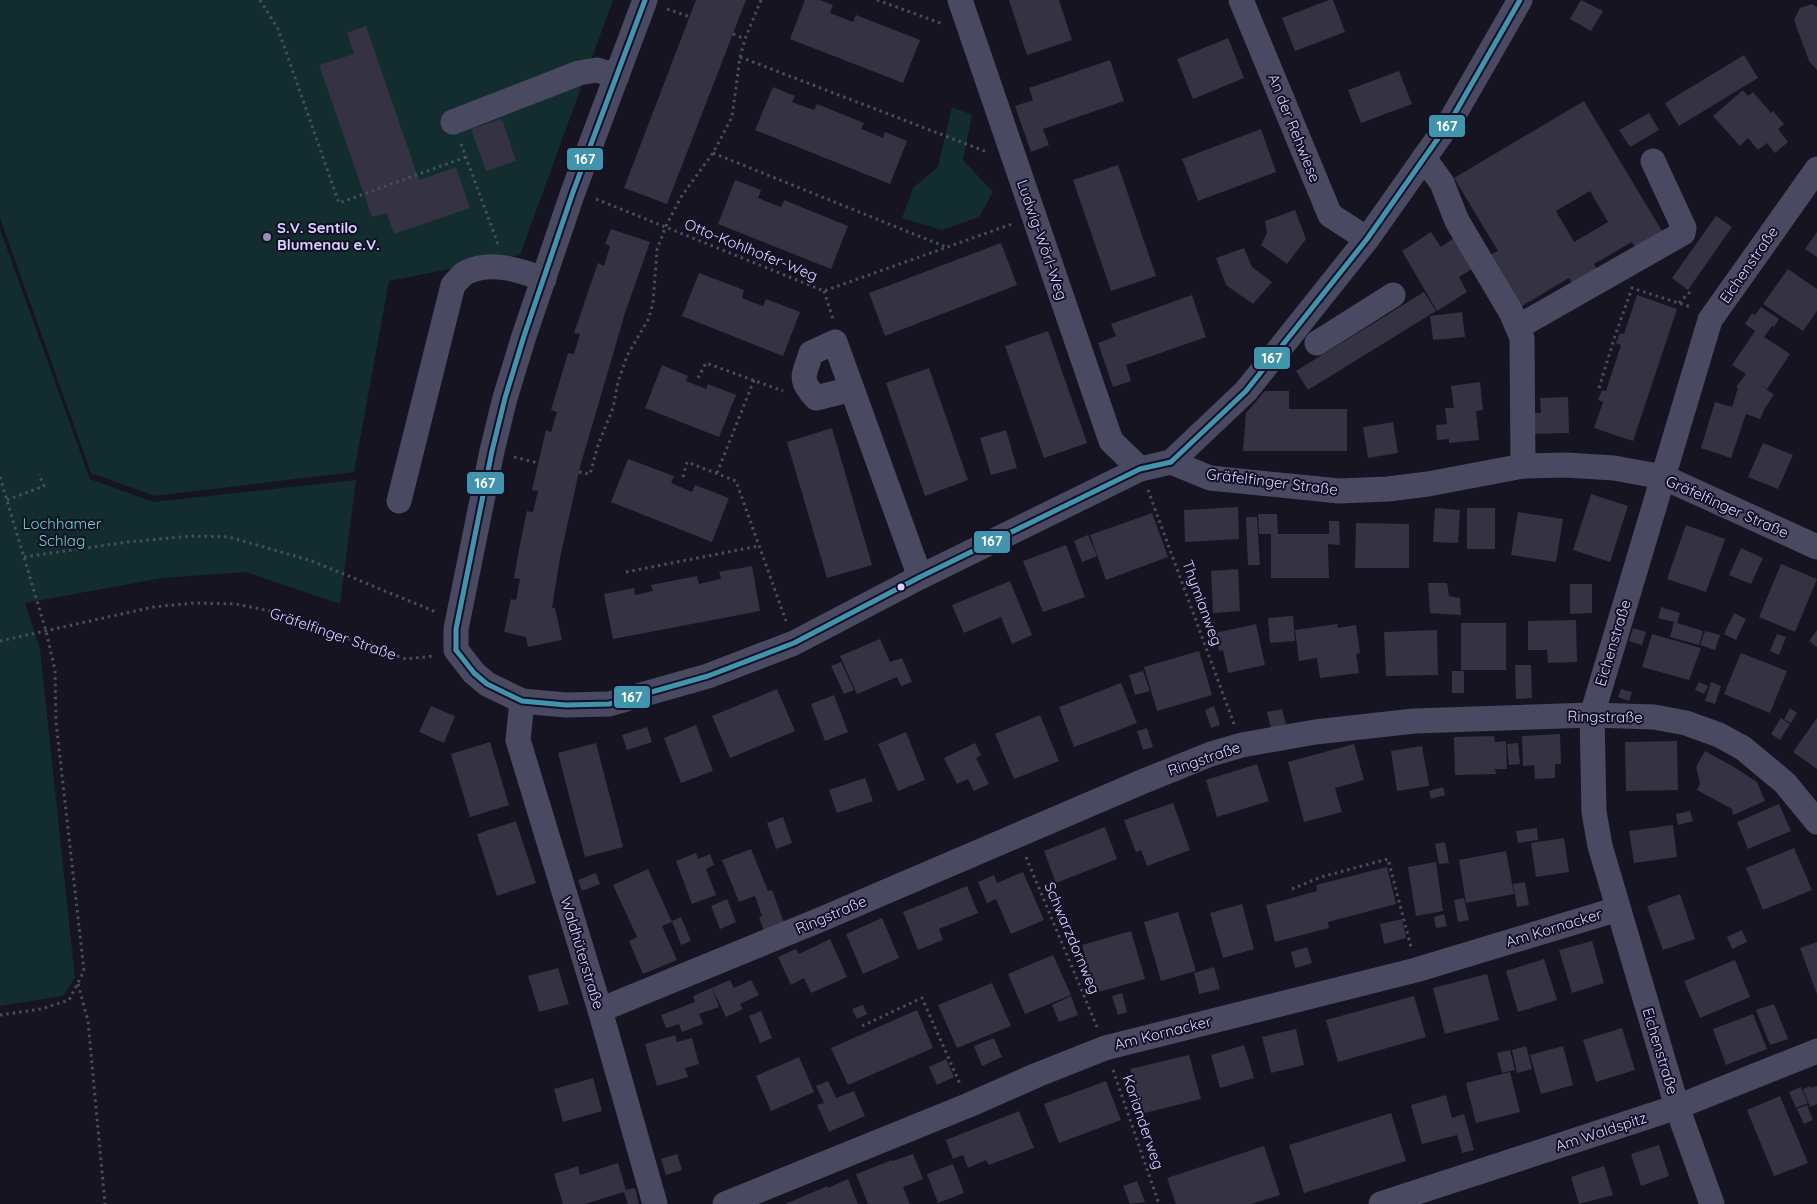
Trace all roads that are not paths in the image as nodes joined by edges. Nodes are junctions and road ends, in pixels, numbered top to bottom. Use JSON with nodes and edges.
{"nodes":[{"id":1,"x":646,"y":0,"type":"edge"},
{"id":2,"x":960,"y":0,"type":"edge"},
{"id":3,"x":1241,"y":0,"type":"edge"},
{"id":4,"x":1520,"y":0,"type":"edge"},
{"id":5,"x":617,"y":76,"type":"junction"},
{"id":6,"x":453,"y":122,"type":"road end"},
{"id":7,"x":1424,"y":158,"type":"junction"},
{"id":8,"x":1653,"y":161,"type":"dead end"},
{"id":9,"x":1817,"y":170,"type":"edge"},
{"id":10,"x":1367,"y":239,"type":"junction"},
{"id":11,"x":544,"y":279,"type":"junction"},
{"id":12,"x":1393,"y":295,"type":"dead end"},
{"id":13,"x":1319,"y":298,"type":"junction"},
{"id":14,"x":1345,"y":325,"type":"junction"},
{"id":15,"x":1518,"y":327,"type":"junction"},
{"id":16,"x":1317,"y":343,"type":"dead end"},
{"id":17,"x":852,"y":389,"type":"junction"},
{"id":18,"x":1171,"y":462,"type":"junction"},
{"id":19,"x":1523,"y":466,"type":"junction"},
{"id":20,"x":1140,"y":468,"type":"junction"},
{"id":21,"x":1663,"y":477,"type":"junction"},
{"id":22,"x":399,"y":501,"type":"dead end"},
{"id":23,"x":1817,"y":547,"type":"edge"},
{"id":24,"x":920,"y":577,"type":"junction"},
{"id":25,"x":522,"y":701,"type":"junction"},
{"id":26,"x":1592,"y":715,"type":"junction"},
{"id":27,"x":1817,"y":822,"type":"edge"},
{"id":28,"x":1618,"y":909,"type":"junction"},
{"id":29,"x":600,"y":1010,"type":"junction"},
{"id":30,"x":1817,"y":1051,"type":"edge"},
{"id":31,"x":1677,"y":1107,"type":"junction"},
{"id":32,"x":655,"y":1204,"type":"edge"},
{"id":33,"x":725,"y":1204,"type":"edge"},
{"id":34,"x":1381,"y":1204,"type":"edge"},
{"id":35,"x":1712,"y":1204,"type":"edge"}],
"edges":[{"from":1,"to":5,"type":"street"},
{"from":2,"to":20,"type":"street","name":"Ludwig-Wörl-Weg"},
{"from":3,"to":10,"type":"street","name":"An der Rehwiese"},
{"from":4,"to":7,"type":"street"},
{"from":5,"to":6,"type":"street"},
{"from":5,"to":11,"type":"street"},
{"from":7,"to":10,"type":"street"},
{"from":7,"to":15,"type":"street"},
{"from":8,"to":15,"type":"street"},
{"from":9,"to":21,"type":"street","name":"Eichenstraße"},
{"from":10,"to":13,"type":"street"},
{"from":11,"to":22,"type":"street"},
{"from":11,"to":25,"type":"street"},
{"from":12,"to":14,"type":"street"},
{"from":13,"to":14,"type":"street"},
{"from":13,"to":18,"type":"street"},
{"from":14,"to":16,"type":"street"},
{"from":15,"to":19,"type":"street"},
{"from":17,"to":17,"type":"street"},
{"from":17,"to":24,"type":"street"},
{"from":18,"to":19,"type":"street","name":"Gräfelfinger Straße"},
{"from":18,"to":20,"type":"street"},
{"from":19,"to":21,"type":"street","name":"Gräfelfinger Straße"},
{"from":20,"to":24,"type":"street"},
{"from":21,"to":23,"type":"street","name":"Gräfelfinger Straße"},
{"from":21,"to":26,"type":"street","name":"Eichenstraße"},
{"from":24,"to":25,"type":"street"},
{"from":25,"to":29,"type":"street","name":"Waldhüterstraße"},
{"from":26,"to":27,"type":"street","name":"Ringstraße"},
{"from":26,"to":28,"type":"street","name":"Eichenstraße"},
{"from":26,"to":29,"type":"street","name":"Ringstraße"},
{"from":28,"to":31,"type":"street","name":"Eichenstraße"},
{"from":28,"to":33,"type":"street","name":"Am Kornacker"},
{"from":29,"to":32,"type":"street","name":"Waldhüterstraße"},
{"from":30,"to":31,"type":"street","name":"Am Waldspitz"},
{"from":31,"to":34,"type":"street","name":"Am Waldspitz"},
{"from":31,"to":35,"type":"street","name":"Eichenstraße"}]}
